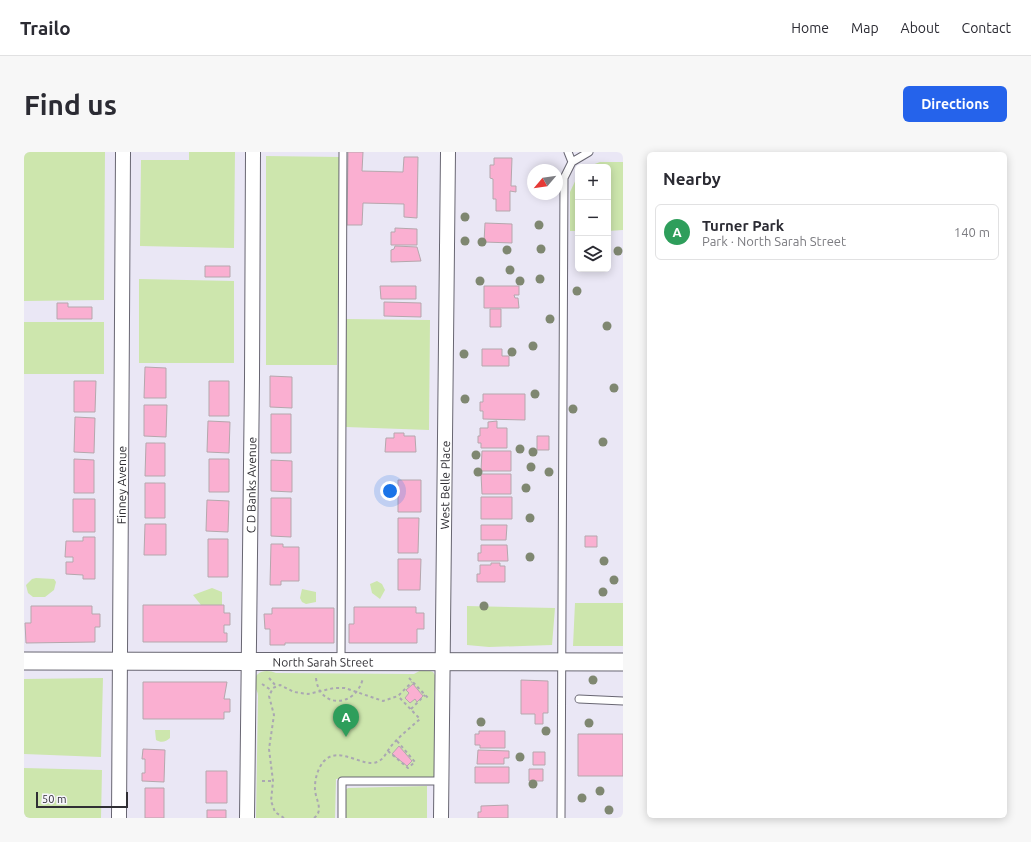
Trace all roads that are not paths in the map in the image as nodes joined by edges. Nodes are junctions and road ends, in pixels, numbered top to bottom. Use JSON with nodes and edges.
{"nodes":[{"id":1,"x":123,"y":152,"type":"edge"},
{"id":2,"x":252,"y":152,"type":"edge"},
{"id":3,"x":343,"y":152,"type":"edge"},
{"id":4,"x":448,"y":152,"type":"edge"},
{"id":5,"x":568,"y":152,"type":"edge"},
{"id":6,"x":589,"y":152,"type":"edge"},
{"id":7,"x":572,"y":162,"type":"junction"},
{"id":8,"x":24,"y":661,"type":"edge"},
{"id":9,"x":342,"y":661,"type":"junction"},
{"id":10,"x":121,"y":662,"type":"junction"},
{"id":11,"x":248,"y":662,"type":"junction"},
{"id":12,"x":444,"y":662,"type":"junction"},
{"id":13,"x":562,"y":662,"type":"junction"},
{"id":14,"x":623,"y":662,"type":"edge"},
{"id":15,"x":580,"y":699,"type":"dead end"},
{"id":16,"x":623,"y":701,"type":"edge"},
{"id":17,"x":441,"y":781,"type":"junction"},
{"id":18,"x":119,"y":818,"type":"edge"},
{"id":19,"x":247,"y":818,"type":"edge"},
{"id":20,"x":342,"y":818,"type":"edge"},
{"id":21,"x":441,"y":818,"type":"edge"},
{"id":22,"x":561,"y":818,"type":"edge"}],
"edges":[{"from":1,"to":10,"type":"street","name":"Finney Avenue"},
{"from":2,"to":11,"type":"street","name":"C D Banks Avenue"},
{"from":3,"to":9,"type":"lane"},
{"from":4,"to":12,"type":"street","name":"West Belle Place"},
{"from":5,"to":7,"type":"lane"},
{"from":6,"to":7,"type":"lane"},
{"from":7,"to":13,"type":"lane"},
{"from":8,"to":10,"type":"street","name":"North Sarah Street"},
{"from":9,"to":11,"type":"street","name":"North Sarah Street"},
{"from":9,"to":12,"type":"street","name":"North Sarah Street"},
{"from":10,"to":11,"type":"street","name":"North Sarah Street"},
{"from":10,"to":18,"type":"street","name":"Finney Avenue"},
{"from":11,"to":19,"type":"street","name":"C D Banks Avenue"},
{"from":12,"to":13,"type":"street","name":"North Sarah Street"},
{"from":12,"to":17,"type":"street","name":"West Belle Place"},
{"from":13,"to":14,"type":"street","name":"North Sarah Street"},
{"from":13,"to":22,"type":"lane"},
{"from":15,"to":16,"type":"lane"},
{"from":17,"to":20,"type":"lane"},
{"from":17,"to":21,"type":"street","name":"West Belle Place"}]}
